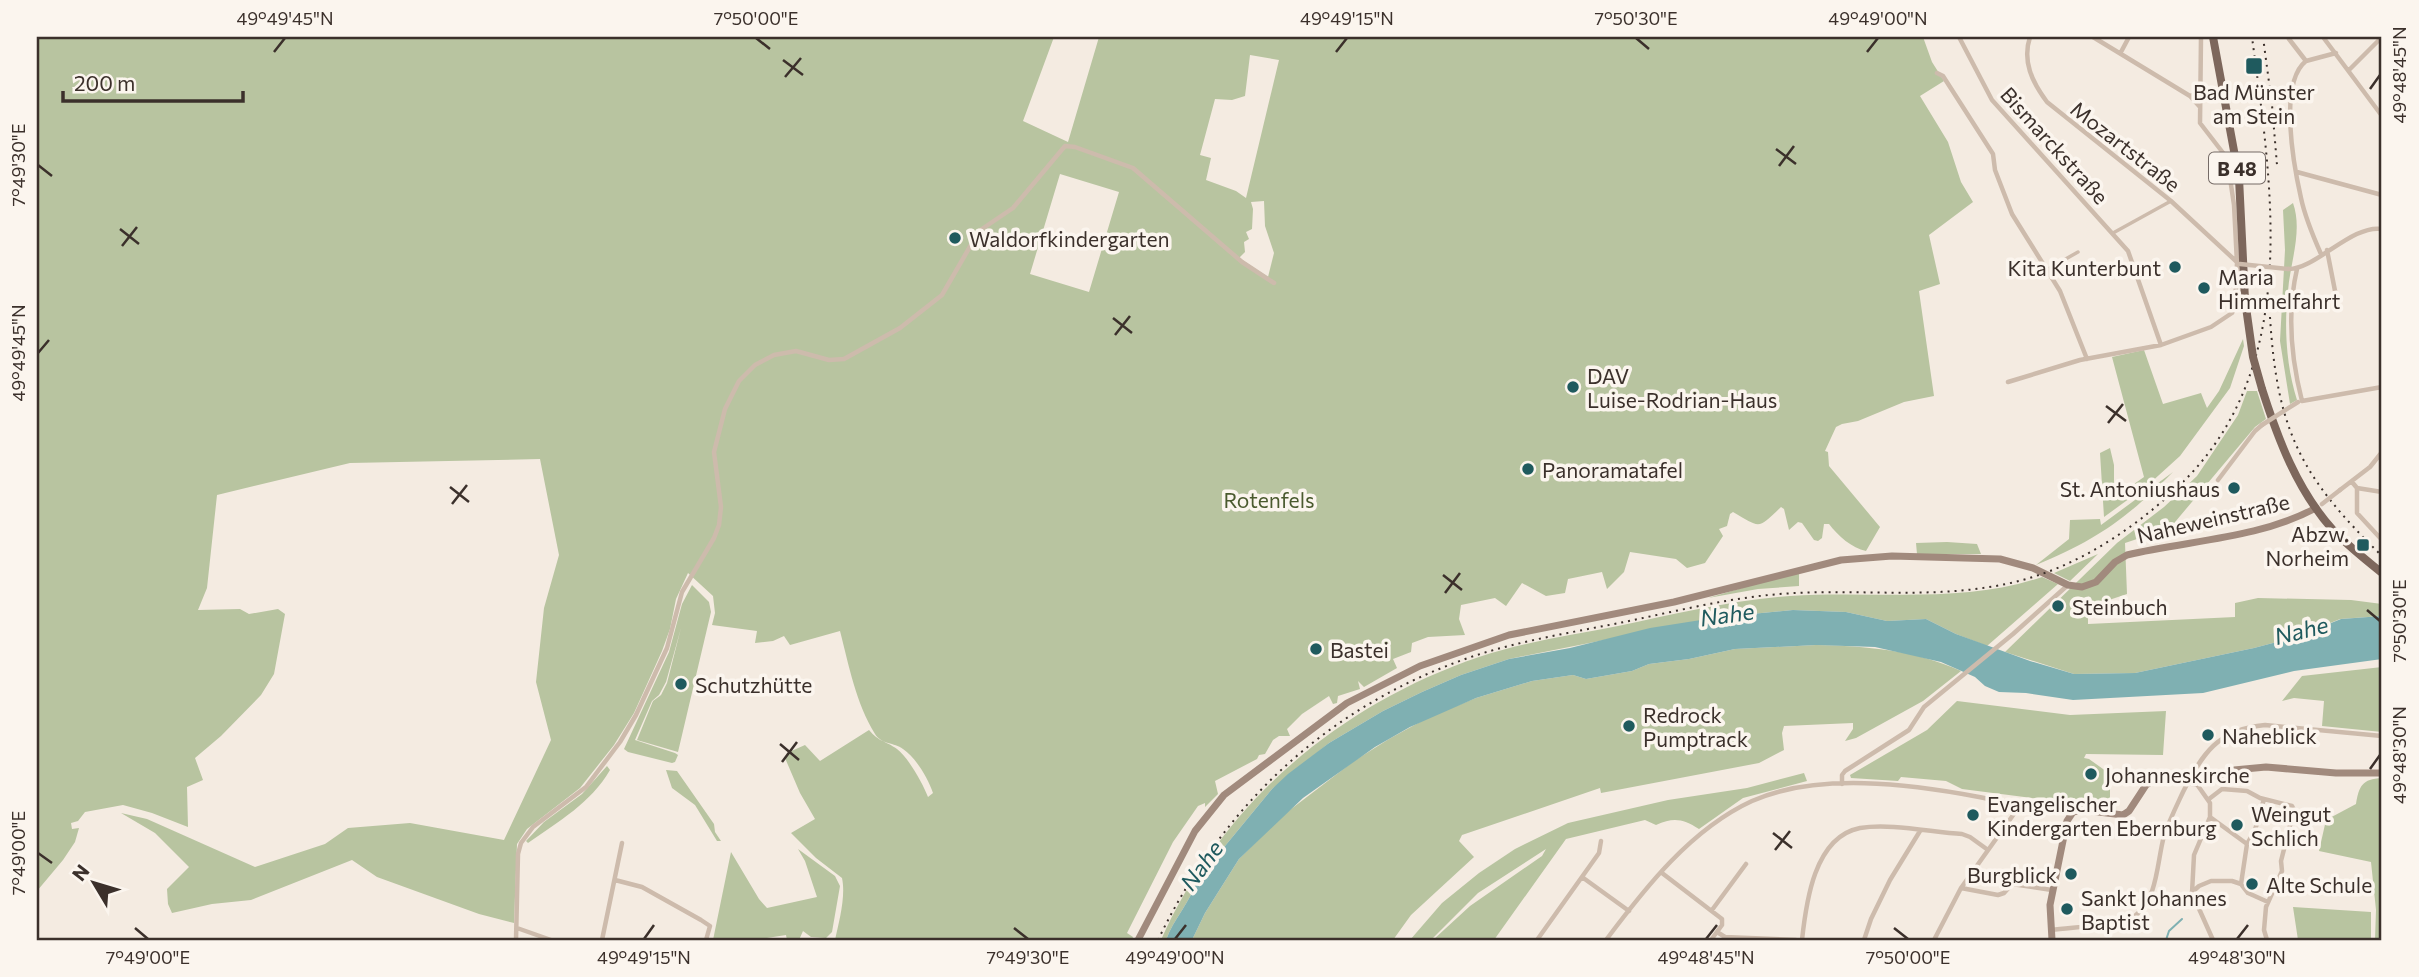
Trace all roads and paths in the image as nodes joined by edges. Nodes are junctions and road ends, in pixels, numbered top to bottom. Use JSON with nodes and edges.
{"nodes":[{"id":1,"x":1959,"y":37,"type":"edge"},
{"id":2,"x":2030,"y":37,"type":"edge"},
{"id":3,"x":2093,"y":37,"type":"edge"},
{"id":4,"x":2129,"y":37,"type":"edge"},
{"id":5,"x":2200,"y":37,"type":"edge"},
{"id":6,"x":2213,"y":37,"type":"edge"},
{"id":7,"x":2323,"y":37,"type":"edge"},
{"id":8,"x":2382,"y":37,"type":"edge"},
{"id":9,"x":2289,"y":39,"type":"dead end"},
{"id":10,"x":2121,"y":52,"type":"junction"},
{"id":11,"x":2336,"y":53,"type":"junction"},
{"id":12,"x":2306,"y":61,"type":"junction"},
{"id":13,"x":2349,"y":70,"type":"junction"},
{"id":14,"x":1937,"y":73,"type":"dead end"},
{"id":15,"x":2202,"y":92,"type":"junction"},
{"id":16,"x":2190,"y":96,"type":"junction"},
{"id":17,"x":2200,"y":107,"type":"junction"},
{"id":18,"x":2382,"y":116,"type":"edge"},
{"id":19,"x":2297,"y":172,"type":"junction"},
{"id":20,"x":2382,"y":195,"type":"edge"},
{"id":21,"x":2171,"y":201,"type":"junction"},
{"id":22,"x":2382,"y":231,"type":"edge"},
{"id":23,"x":2113,"y":233,"type":"junction"},
{"id":24,"x":2382,"y":249,"type":"edge"},
{"id":25,"x":2327,"y":250,"type":"junction"},
{"id":26,"x":2078,"y":252,"type":"dead end"},
{"id":27,"x":2321,"y":254,"type":"junction"},
{"id":28,"x":2238,"y":263,"type":"junction"},
{"id":29,"x":2048,"y":269,"type":"junction"},
{"id":30,"x":2297,"y":269,"type":"junction"},
{"id":31,"x":1274,"y":283,"type":"dead end"},
{"id":32,"x":2337,"y":301,"type":"dead end"},
{"id":33,"x":2161,"y":345,"type":"junction"},
{"id":34,"x":2087,"y":359,"type":"junction"},
{"id":35,"x":2008,"y":382,"type":"dead end"},
{"id":36,"x":2382,"y":387,"type":"edge"},
{"id":37,"x":2300,"y":402,"type":"junction"},
{"id":38,"x":2382,"y":452,"type":"edge"},
{"id":39,"x":2218,"y":480,"type":"dead end"},
{"id":40,"x":2352,"y":482,"type":"junction"},
{"id":41,"x":2357,"y":488,"type":"junction"},
{"id":42,"x":2382,"y":492,"type":"edge"},
{"id":43,"x":2319,"y":506,"type":"junction"},
{"id":44,"x":2382,"y":540,"type":"edge"},
{"id":45,"x":2382,"y":573,"type":"edge"},
{"id":46,"x":2068,"y":585,"type":"junction"},
{"id":47,"x":2382,"y":736,"type":"edge"},
{"id":48,"x":2382,"y":773,"type":"edge"},
{"id":49,"x":2192,"y":783,"type":"junction"},
{"id":50,"x":1842,"y":784,"type":"junction"},
{"id":51,"x":2209,"y":799,"type":"junction"},
{"id":52,"x":2264,"y":799,"type":"junction"},
{"id":53,"x":2021,"y":804,"type":"junction"},
{"id":54,"x":2073,"y":812,"type":"junction"},
{"id":55,"x":2210,"y":817,"type":"junction"},
{"id":56,"x":1920,"y":831,"type":"junction"},
{"id":57,"x":1601,"y":841,"type":"dead end"},
{"id":58,"x":622,"y":843,"type":"dead end"},
{"id":59,"x":2247,"y":844,"type":"junction"},
{"id":60,"x":1988,"y":850,"type":"junction"},
{"id":61,"x":1746,"y":864,"type":"dead end"},
{"id":62,"x":1662,"y":873,"type":"junction"},
{"id":63,"x":1583,"y":877,"type":"junction"},
{"id":64,"x":615,"y":880,"type":"junction"},
{"id":65,"x":2242,"y":884,"type":"junction"},
{"id":66,"x":1961,"y":888,"type":"junction"},
{"id":67,"x":2052,"y":891,"type":"junction"},
{"id":68,"x":2192,"y":893,"type":"junction"},
{"id":69,"x":2148,"y":900,"type":"junction"},
{"id":70,"x":2268,"y":902,"type":"junction"},
{"id":71,"x":1712,"y":910,"type":"junction"},
{"id":72,"x":1629,"y":911,"type":"junction"},
{"id":73,"x":517,"y":928,"type":"junction"},
{"id":74,"x":2052,"y":930,"type":"junction"},
{"id":75,"x":1717,"y":932,"type":"junction"},
{"id":76,"x":516,"y":940,"type":"edge"},
{"id":77,"x":551,"y":940,"type":"edge"},
{"id":78,"x":602,"y":940,"type":"edge"},
{"id":79,"x":706,"y":940,"type":"edge"},
{"id":80,"x":1138,"y":940,"type":"edge"},
{"id":81,"x":1537,"y":940,"type":"edge"},
{"id":82,"x":1606,"y":940,"type":"edge"},
{"id":83,"x":1711,"y":940,"type":"edge"},
{"id":84,"x":1796,"y":940,"type":"edge"},
{"id":85,"x":1802,"y":940,"type":"edge"},
{"id":86,"x":1864,"y":940,"type":"edge"},
{"id":87,"x":1934,"y":940,"type":"edge"},
{"id":88,"x":2052,"y":940,"type":"edge"},
{"id":89,"x":2213,"y":940,"type":"edge"},
{"id":90,"x":2267,"y":940,"type":"edge"}],
"edges":[{"from":1,"to":23,"type":"street","name":"Bismarckstraße"},
{"from":2,"to":21,"type":"street","name":"Mozartstraße"},
{"from":3,"to":10,"type":"street"},
{"from":4,"to":10,"type":"street"},
{"from":5,"to":15,"type":"street"},
{"from":6,"to":43,"type":"main road","number":"B 48","bridge":true},
{"from":7,"to":11,"type":"street"},
{"from":8,"to":13,"type":"street"},
{"from":9,"to":12,"type":"street"},
{"from":10,"to":16,"type":"street"},
{"from":11,"to":12,"type":"street"},
{"from":11,"to":13,"type":"street"},
{"from":12,"to":19,"type":"street"},
{"from":13,"to":18,"type":"street"},
{"from":14,"to":29,"type":"street"},
{"from":15,"to":16,"type":"street"},
{"from":15,"to":17,"type":"street"},
{"from":16,"to":17,"type":"street"},
{"from":17,"to":28,"type":"street"},
{"from":19,"to":20,"type":"street"},
{"from":19,"to":27,"type":"street"},
{"from":21,"to":23,"type":"street"},
{"from":21,"to":28,"type":"street","name":"Mozartstraße"},
{"from":22,"to":24,"type":"street"},
{"from":22,"to":25,"type":"street"},
{"from":23,"to":33,"type":"street","name":"Bismarckstraße"},
{"from":25,"to":27,"type":"street"},
{"from":25,"to":32,"type":"street"},
{"from":26,"to":29,"type":"street"},
{"from":27,"to":30,"type":"street"},
{"from":28,"to":30,"type":"street","bridge":true},
{"from":28,"to":33,"type":"street"},
{"from":29,"to":34,"type":"street"},
{"from":30,"to":37,"type":"street"},
{"from":31,"to":73,"type":"street"},
{"from":33,"to":34,"type":"street"},
{"from":34,"to":35,"type":"street"},
{"from":36,"to":37,"type":"street"},
{"from":37,"to":39,"type":"street","bridge":true},
{"from":38,"to":40,"type":"street"},
{"from":40,"to":41,"type":"street"},
{"from":40,"to":43,"type":"street","bridge":true},
{"from":41,"to":42,"type":"street"},
{"from":41,"to":44,"type":"street"},
{"from":43,"to":45,"type":"main road","number":"B 48"},
{"from":43,"to":46,"type":"main road","name":"Naheweinstraße"},
{"from":46,"to":50,"type":"street"},
{"from":46,"to":80,"type":"main road"},
{"from":47,"to":49,"type":"street"},
{"from":48,"to":49,"type":"main road"},
{"from":49,"to":51,"type":"street"},
{"from":49,"to":54,"type":"main road"},
{"from":49,"to":69,"type":"street"},
{"from":50,"to":53,"type":"street"},
{"from":50,"to":62,"type":"street"},
{"from":51,"to":52,"type":"street"},
{"from":51,"to":55,"type":"street"},
{"from":52,"to":59,"type":"street"},
{"from":52,"to":70,"type":"street"},
{"from":53,"to":54,"type":"street"},
{"from":53,"to":60,"type":"street"},
{"from":54,"to":67,"type":"main road"},
{"from":55,"to":59,"type":"street"},
{"from":55,"to":68,"type":"street"},
{"from":56,"to":60,"type":"street"},
{"from":56,"to":85,"type":"street"},
{"from":56,"to":86,"type":"street"},
{"from":57,"to":63,"type":"street"},
{"from":58,"to":64,"type":"street"},
{"from":59,"to":65,"type":"street"},
{"from":60,"to":66,"type":"street"},
{"from":61,"to":71,"type":"street"},
{"from":62,"to":71,"type":"street"},
{"from":62,"to":72,"type":"street"},
{"from":63,"to":72,"type":"street"},
{"from":63,"to":81,"type":"street"},
{"from":64,"to":78,"type":"street"},
{"from":64,"to":79,"type":"street"},
{"from":65,"to":68,"type":"street"},
{"from":65,"to":70,"type":"street"},
{"from":66,"to":67,"type":"street"},
{"from":66,"to":87,"type":"street"},
{"from":67,"to":74,"type":"main road"},
{"from":68,"to":69,"type":"street"},
{"from":68,"to":89,"type":"street"},
{"from":69,"to":74,"type":"street"},
{"from":70,"to":90,"type":"street"},
{"from":71,"to":75,"type":"street"},
{"from":72,"to":82,"type":"street"},
{"from":73,"to":76,"type":"street"},
{"from":73,"to":77,"type":"street"},
{"from":74,"to":88,"type":"main road"},
{"from":75,"to":83,"type":"street"},
{"from":75,"to":84,"type":"street"}]}
